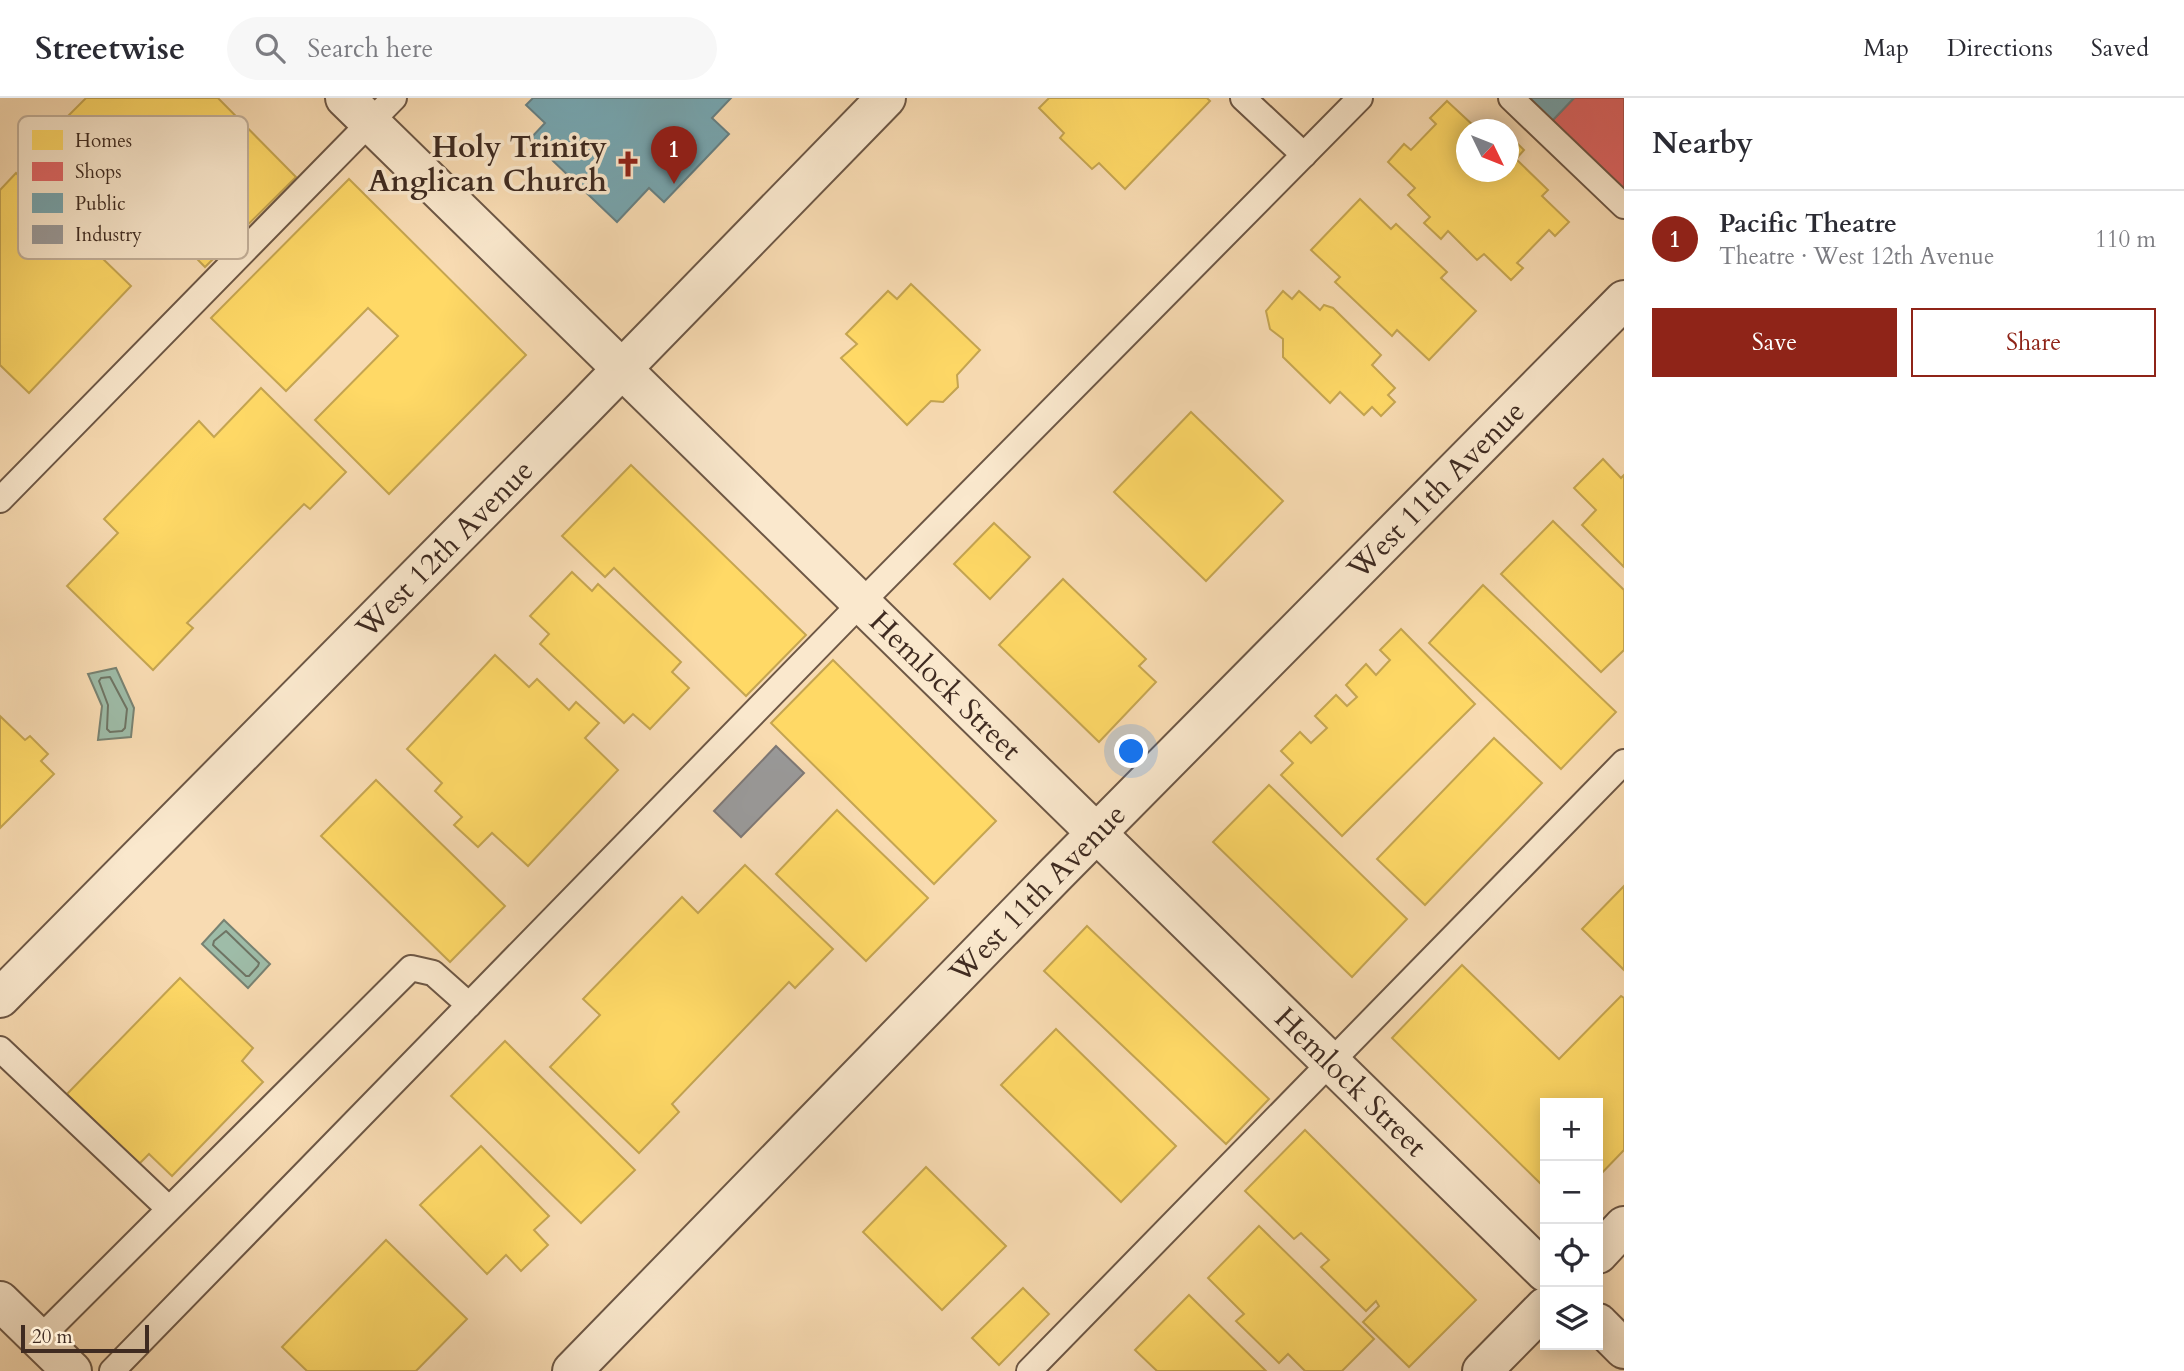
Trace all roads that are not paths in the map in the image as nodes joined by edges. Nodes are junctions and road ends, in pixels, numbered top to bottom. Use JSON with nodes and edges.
{"nodes":[{"id":1,"x":886,"y":98,"type":"edge"},
{"id":2,"x":1243,"y":98,"type":"edge"},
{"id":3,"x":1360,"y":98,"type":"edge"},
{"id":4,"x":1511,"y":98,"type":"edge"},
{"id":5,"x":370,"y":106,"type":"edge"},
{"id":6,"x":1304,"y":155,"type":"junction"},
{"id":7,"x":1624,"y":206,"type":"edge"},
{"id":8,"x":248,"y":236,"type":"edge"},
{"id":9,"x":226,"y":259,"type":"edge"},
{"id":10,"x":1624,"y":300,"type":"edge"},
{"id":11,"x":622,"y":369,"type":"junction"},
{"id":12,"x":0,"y":500,"type":"edge"},
{"id":13,"x":861,"y":603,"type":"junction"},
{"id":14,"x":1624,"y":762,"type":"edge"},
{"id":15,"x":1097,"y":834,"type":"junction"},
{"id":16,"x":0,"y":998,"type":"edge"},
{"id":17,"x":469,"y":1005,"type":"junction"},
{"id":18,"x":0,"y":1049,"type":"edge"},
{"id":19,"x":1330,"y":1063,"type":"junction"},
{"id":20,"x":168,"y":1208,"type":"junction"},
{"id":21,"x":1624,"y":1226,"type":"edge"},
{"id":22,"x":1603,"y":1249,"type":"edge"},
{"id":23,"x":1540,"y":1267,"type":"edge"},
{"id":24,"x":0,"y":1301,"type":"edge"},
{"id":25,"x":1540,"y":1312,"type":"edge"},
{"id":26,"x":1603,"y":1328,"type":"edge"},
{"id":27,"x":39,"y":1339,"type":"junction"},
{"id":28,"x":1624,"y":1349,"type":"edge"},
{"id":29,"x":72,"y":1371,"type":"edge"},
{"id":30,"x":112,"y":1371,"type":"edge"},
{"id":31,"x":572,"y":1371,"type":"edge"},
{"id":32,"x":1029,"y":1371,"type":"edge"},
{"id":33,"x":1482,"y":1371,"type":"edge"}],
"edges":[{"from":1,"to":11,"type":"street","name":"West 12th Avenue"},
{"from":2,"to":6,"type":"lane"},
{"from":3,"to":6,"type":"lane"},
{"from":4,"to":7,"type":"lane"},
{"from":5,"to":8,"type":"lane"},
{"from":5,"to":11,"type":"street","name":"Hemlock Street"},
{"from":6,"to":13,"type":"lane"},
{"from":9,"to":12,"type":"lane"},
{"from":10,"to":15,"type":"street","name":"West 11th Avenue"},
{"from":11,"to":13,"type":"street","name":"Hemlock Street"},
{"from":11,"to":16,"type":"street","name":"West 12th Avenue"},
{"from":13,"to":15,"type":"street","name":"Hemlock Street"},
{"from":13,"to":17,"type":"lane"},
{"from":14,"to":19,"type":"lane"},
{"from":15,"to":19,"type":"street","name":"Hemlock Street"},
{"from":15,"to":31,"type":"street","name":"West 11th Avenue"},
{"from":17,"to":20,"type":"lane"},
{"from":17,"to":30,"type":"lane"},
{"from":18,"to":20,"type":"lane"},
{"from":19,"to":23,"type":"street","name":"Hemlock Street"},
{"from":19,"to":32,"type":"lane"},
{"from":20,"to":27,"type":"lane"},
{"from":21,"to":22,"type":"street"},
{"from":24,"to":27,"type":"street"},
{"from":25,"to":33,"type":"street"},
{"from":26,"to":28,"type":"street"},
{"from":27,"to":29,"type":"street"}]}
